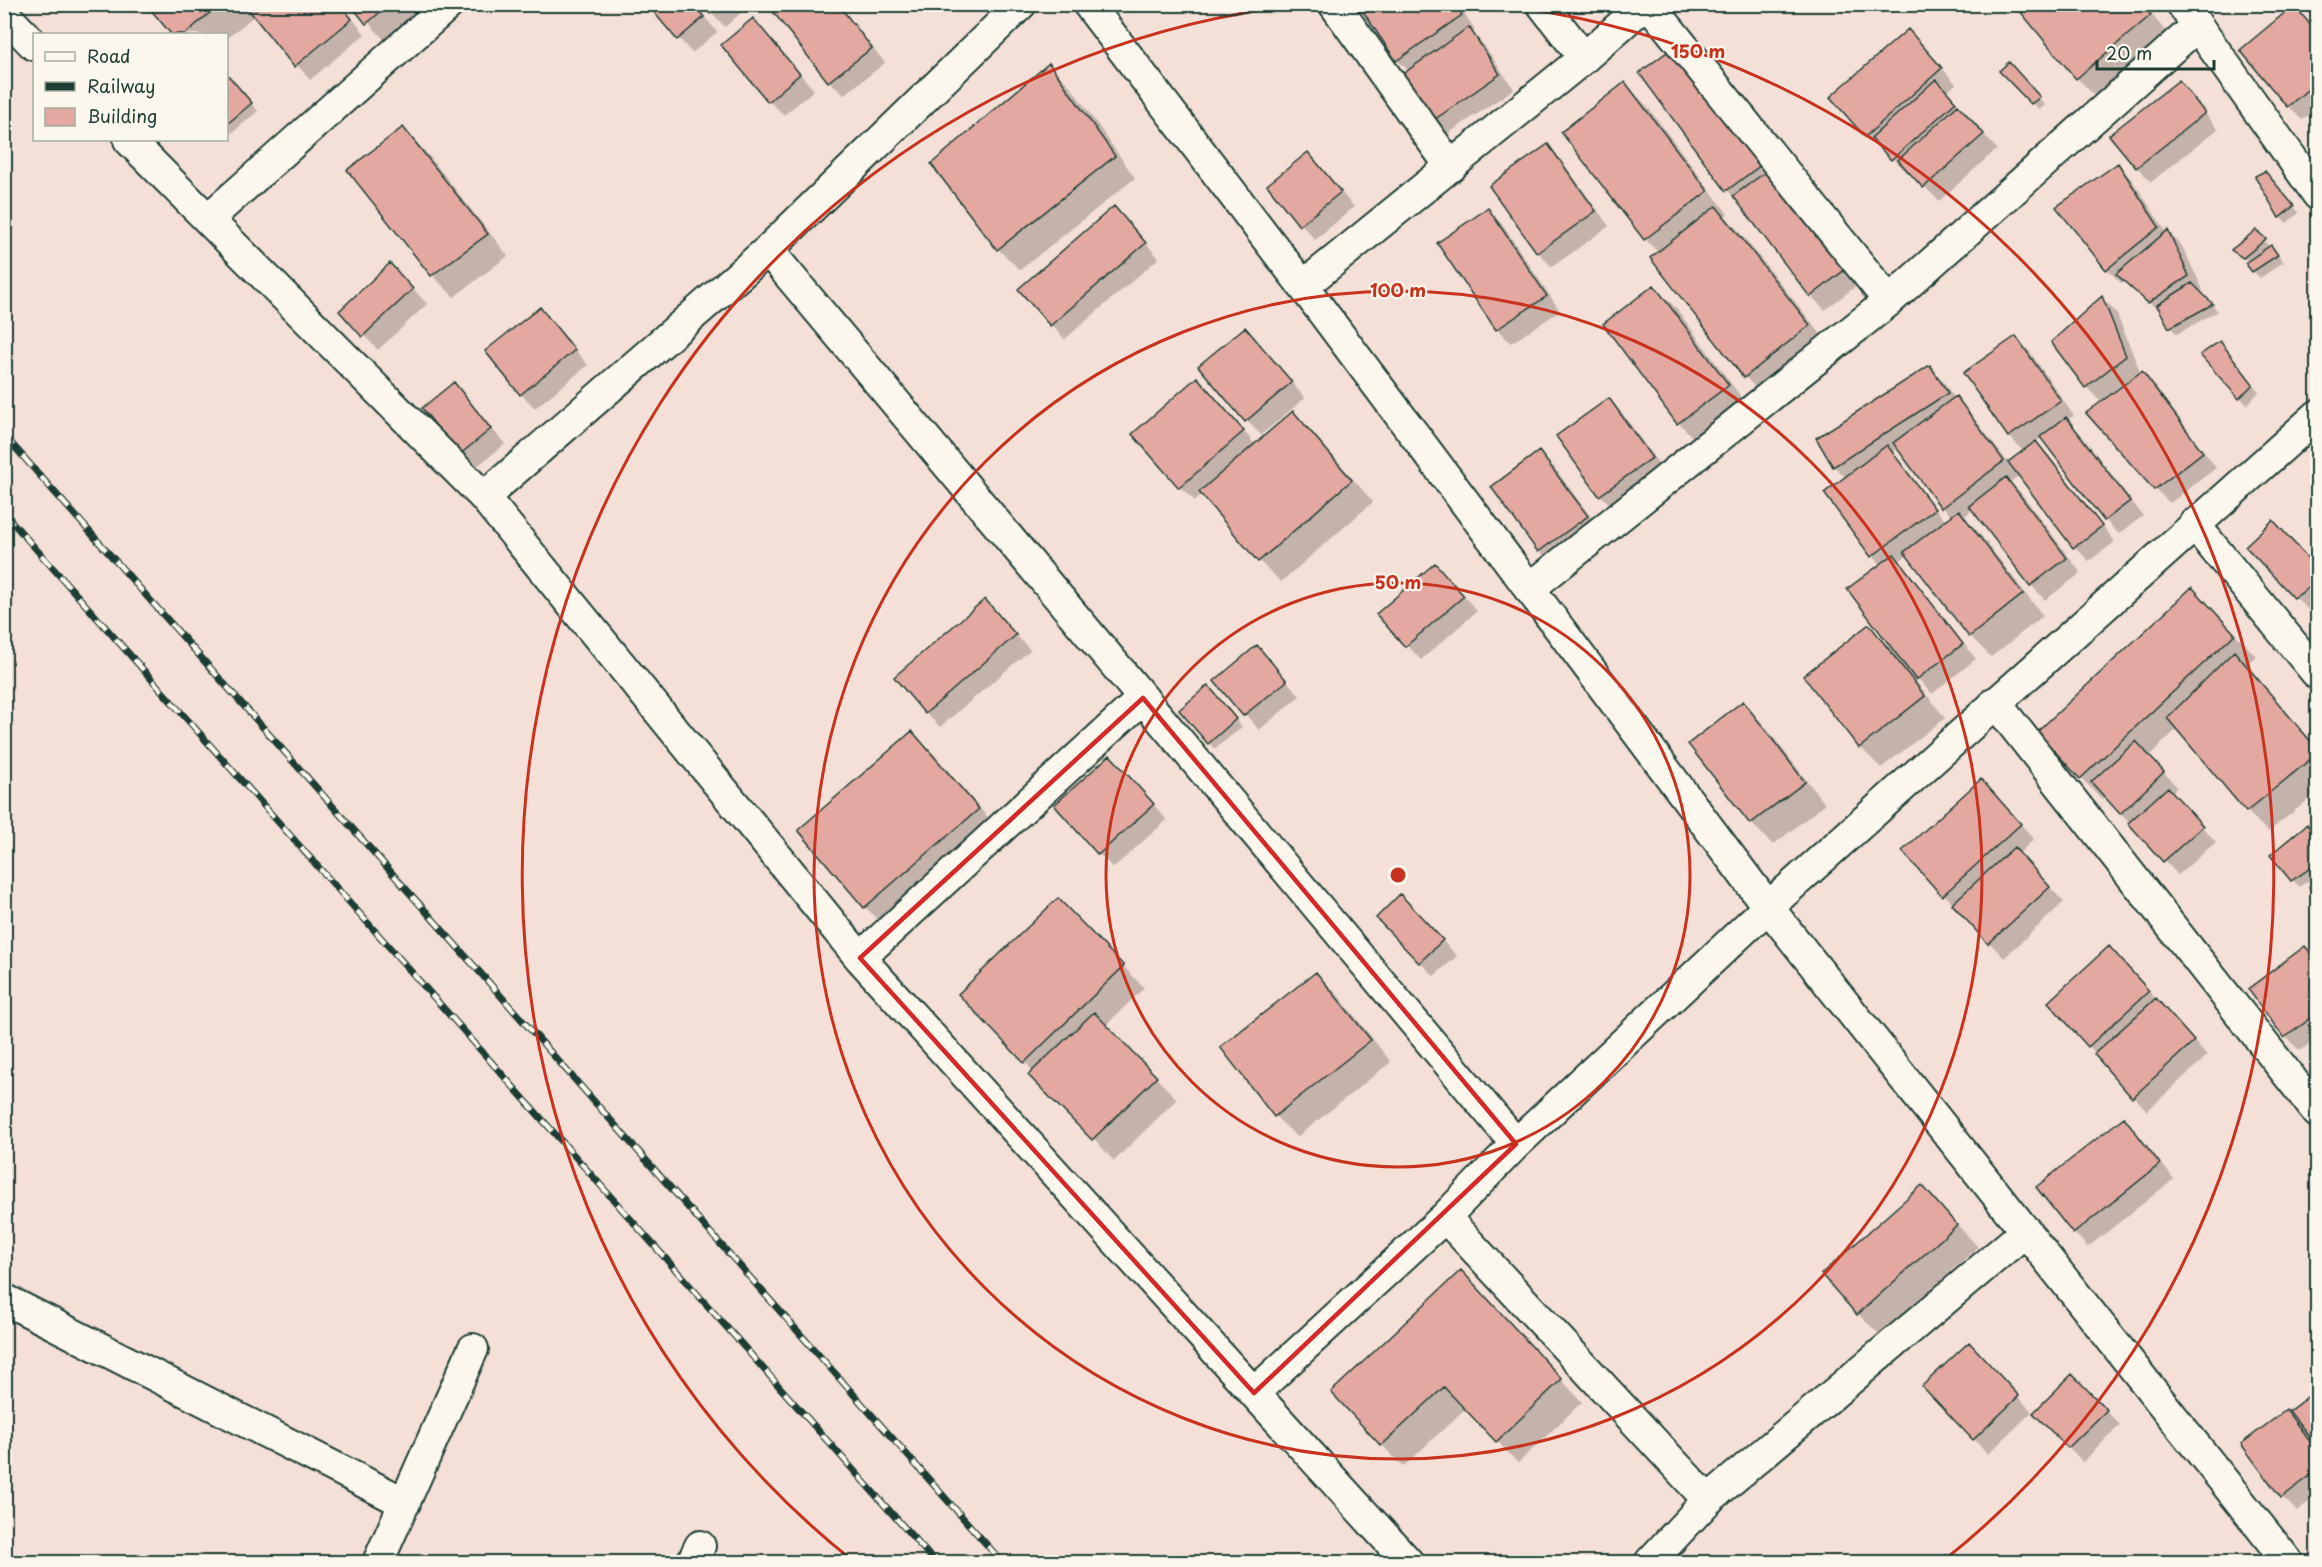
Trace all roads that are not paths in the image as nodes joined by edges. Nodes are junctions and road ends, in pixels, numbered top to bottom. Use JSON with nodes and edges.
{"nodes":[{"id":1,"x":449,"y":4,"type":"edge"},
{"id":2,"x":1021,"y":4,"type":"edge"},
{"id":3,"x":1088,"y":4,"type":"edge"},
{"id":4,"x":1334,"y":4,"type":"edge"},
{"id":5,"x":1542,"y":4,"type":"edge"},
{"id":6,"x":1647,"y":4,"type":"edge"},
{"id":7,"x":4,"y":14,"type":"edge"},
{"id":8,"x":2189,"y":15,"type":"edge"},
{"id":9,"x":33,"y":44,"type":"edge"},
{"id":10,"x":1584,"y":58,"type":"junction"},
{"id":11,"x":130,"y":141,"type":"edge"},
{"id":12,"x":1450,"y":167,"type":"junction"},
{"id":13,"x":2318,"y":195,"type":"edge"},
{"id":14,"x":208,"y":219,"type":"junction"},
{"id":15,"x":768,"y":250,"type":"junction"},
{"id":16,"x":1304,"y":286,"type":"junction"},
{"id":17,"x":1889,"y":301,"type":"junction"},
{"id":18,"x":2318,"y":415,"type":"edge"},
{"id":19,"x":484,"y":497,"type":"junction"},
{"id":20,"x":2194,"y":524,"type":"junction"},
{"id":21,"x":1529,"y":589,"type":"junction"},
{"id":22,"x":2318,"y":675,"type":"edge"},
{"id":23,"x":1143,"y":698,"type":"junction"},
{"id":24,"x":1995,"y":702,"type":"junction"},
{"id":25,"x":1768,"y":907,"type":"junction"},
{"id":26,"x":860,"y":958,"type":"junction"},
{"id":27,"x":2318,"y":1113,"type":"edge"},
{"id":28,"x":1516,"y":1144,"type":"junction"},
{"id":29,"x":1444,"y":1217,"type":"junction"},
{"id":30,"x":2026,"y":1231,"type":"junction"},
{"id":31,"x":4,"y":1299,"type":"edge"},
{"id":32,"x":473,"y":1349,"type":"dead end"},
{"id":33,"x":1254,"y":1393,"type":"junction"},
{"id":34,"x":1708,"y":1500,"type":"junction"},
{"id":35,"x":405,"y":1503,"type":"junction"},
{"id":36,"x":378,"y":1563,"type":"edge"},
{"id":37,"x":1408,"y":1563,"type":"edge"},
{"id":38,"x":1650,"y":1563,"type":"edge"},
{"id":39,"x":2288,"y":1563,"type":"edge"}],
"edges":[{"from":1,"to":14,"type":"street"},
{"from":2,"to":15,"type":"street"},
{"from":3,"to":16,"type":"street"},
{"from":4,"to":12,"type":"street"},
{"from":5,"to":10,"type":"street"},
{"from":6,"to":10,"type":"street"},
{"from":6,"to":17,"type":"street"},
{"from":7,"to":9,"type":"street"},
{"from":8,"to":13,"type":"street"},
{"from":8,"to":17,"type":"street"},
{"from":10,"to":12,"type":"street"},
{"from":11,"to":14,"type":"street"},
{"from":12,"to":16,"type":"street"},
{"from":14,"to":19,"type":"street"},
{"from":15,"to":19,"type":"street"},
{"from":15,"to":23,"type":"street"},
{"from":16,"to":21,"type":"street"},
{"from":17,"to":21,"type":"street"},
{"from":18,"to":20,"type":"street"},
{"from":19,"to":26,"type":"street"},
{"from":20,"to":22,"type":"street"},
{"from":20,"to":24,"type":"street"},
{"from":21,"to":25,"type":"street"},
{"from":23,"to":26,"type":"street"},
{"from":23,"to":28,"type":"street"},
{"from":24,"to":25,"type":"street"},
{"from":24,"to":27,"type":"street"},
{"from":25,"to":28,"type":"street"},
{"from":25,"to":30,"type":"street"},
{"from":26,"to":33,"type":"street"},
{"from":28,"to":29,"type":"street"},
{"from":29,"to":33,"type":"street"},
{"from":29,"to":34,"type":"street"},
{"from":30,"to":34,"type":"street"},
{"from":30,"to":39,"type":"street"},
{"from":31,"to":35,"type":"street"},
{"from":32,"to":35,"type":"street"},
{"from":33,"to":37,"type":"street"},
{"from":34,"to":38,"type":"street"},
{"from":35,"to":36,"type":"street"}]}
